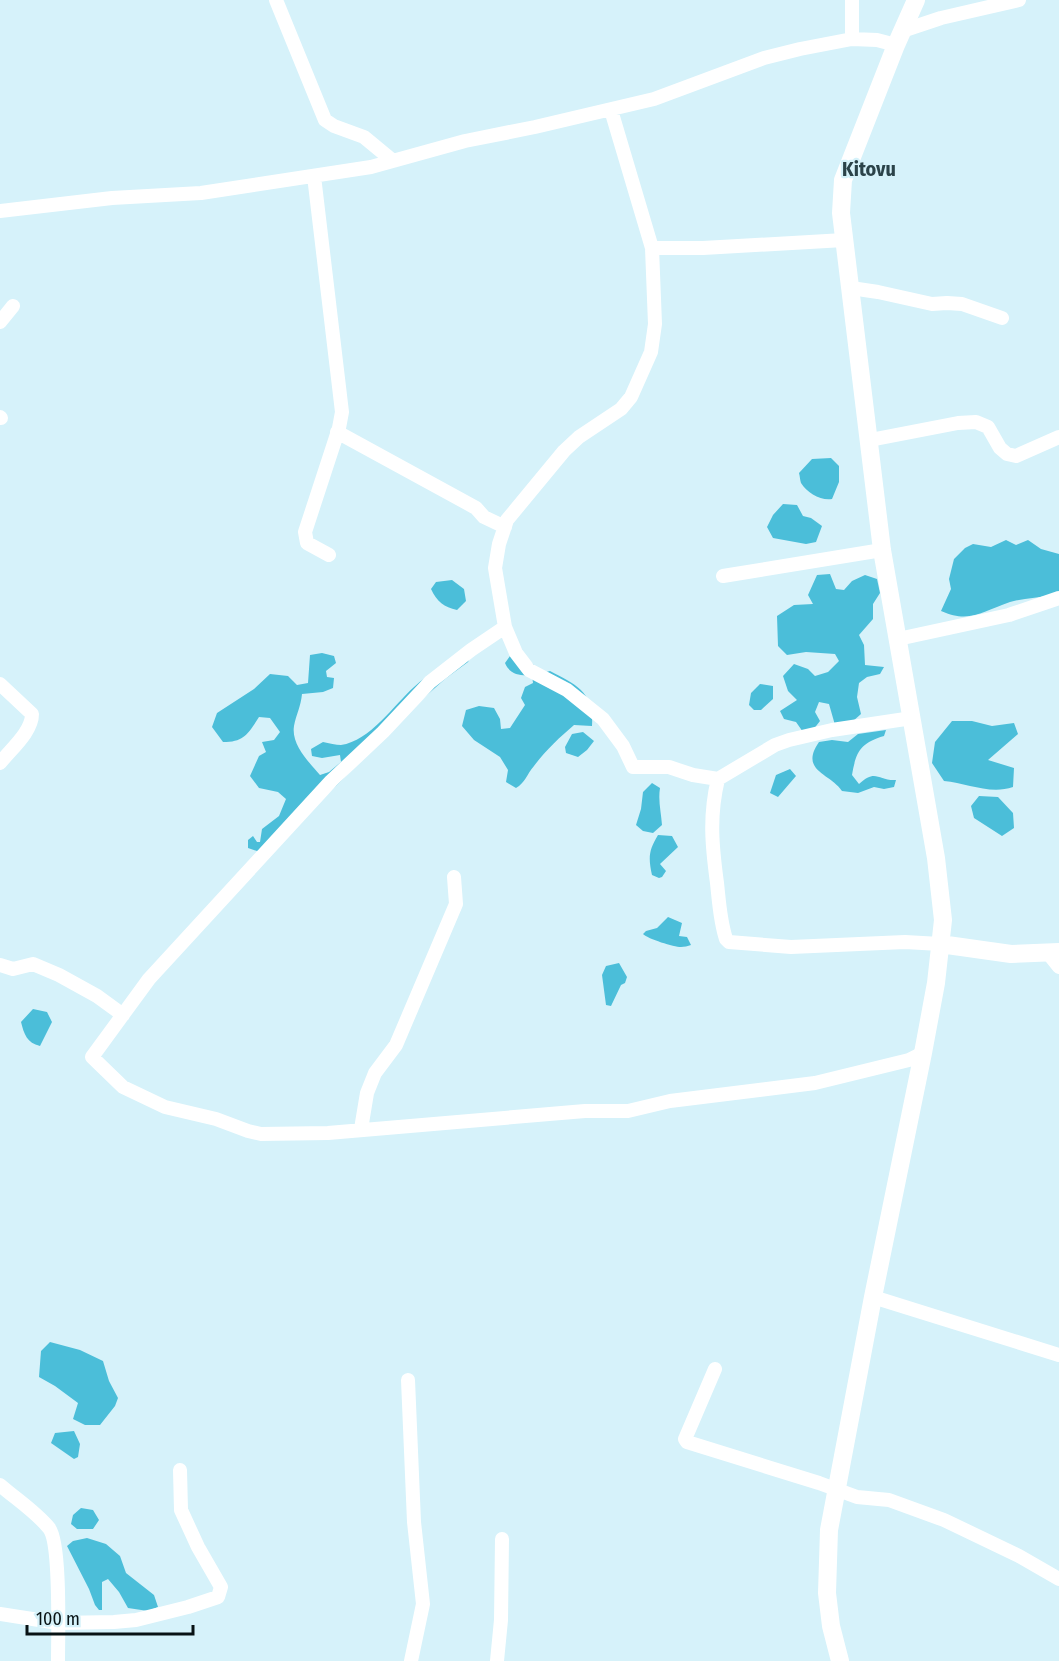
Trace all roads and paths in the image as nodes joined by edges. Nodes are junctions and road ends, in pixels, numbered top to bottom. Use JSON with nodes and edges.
{"nodes":[{"id":1,"x":276,"y":0,"type":"edge"},
{"id":2,"x":852,"y":0,"type":"edge"},
{"id":3,"x":916,"y":0,"type":"edge"},
{"id":4,"x":1019,"y":0,"type":"edge"},
{"id":5,"x":899,"y":38,"type":"junction"},
{"id":6,"x":852,"y":39,"type":"junction"},
{"id":7,"x":611,"y":110,"type":"junction"},
{"id":8,"x":393,"y":160,"type":"junction"},
{"id":9,"x":314,"y":176,"type":"junction"},
{"id":10,"x":0,"y":211,"type":"edge"},
{"id":11,"x":844,"y":240,"type":"junction"},
{"id":12,"x":652,"y":248,"type":"junction"},
{"id":13,"x":851,"y":288,"type":"junction"},
{"id":14,"x":13,"y":306,"type":"dead end"},
{"id":15,"x":1002,"y":318,"type":"dead end"},
{"id":16,"x":0,"y":322,"type":"edge"},
{"id":17,"x":337,"y":432,"type":"junction"},
{"id":18,"x":1059,"y":437,"type":"edge"},
{"id":19,"x":870,"y":440,"type":"junction"},
{"id":20,"x":505,"y":527,"type":"junction"},
{"id":21,"x":882,"y":550,"type":"junction"},
{"id":22,"x":328,"y":555,"type":"dead end"},
{"id":23,"x":723,"y":576,"type":"dead end"},
{"id":24,"x":1059,"y":598,"type":"edge"},
{"id":25,"x":505,"y":627,"type":"junction"},
{"id":26,"x":898,"y":639,"type":"junction"},
{"id":27,"x":0,"y":684,"type":"edge"},
{"id":28,"x":912,"y":718,"type":"junction"},
{"id":29,"x":0,"y":763,"type":"edge"},
{"id":30,"x":718,"y":779,"type":"junction"},
{"id":31,"x":454,"y":877,"type":"dead end"},
{"id":32,"x":939,"y":945,"type":"junction"},
{"id":33,"x":1055,"y":957,"type":"edge"},
{"id":34,"x":0,"y":965,"type":"edge"},
{"id":35,"x":123,"y":1015,"type":"junction"},
{"id":36,"x":923,"y":1053,"type":"junction"},
{"id":37,"x":361,"y":1129,"type":"junction"},
{"id":38,"x":873,"y":1297,"type":"junction"},
{"id":39,"x":1059,"y":1354,"type":"edge"},
{"id":40,"x":715,"y":1369,"type":"dead end"},
{"id":41,"x":408,"y":1380,"type":"dead end"},
{"id":42,"x":180,"y":1470,"type":"dead end"},
{"id":43,"x":0,"y":1485,"type":"edge"},
{"id":44,"x":836,"y":1491,"type":"junction"},
{"id":45,"x":502,"y":1539,"type":"dead end"},
{"id":46,"x":1059,"y":1579,"type":"edge"},
{"id":47,"x":0,"y":1614,"type":"edge"},
{"id":48,"x":58,"y":1623,"type":"junction"},
{"id":49,"x":58,"y":1661,"type":"edge"},
{"id":50,"x":411,"y":1661,"type":"edge"},
{"id":51,"x":497,"y":1661,"type":"edge"},
{"id":52,"x":840,"y":1661,"type":"edge"}],
"edges":[{"from":1,"to":8,"type":"street"},
{"from":2,"to":6,"type":"street"},
{"from":3,"to":5,"type":"street"},
{"from":4,"to":5,"type":"street"},
{"from":5,"to":6,"type":"street"},
{"from":5,"to":11,"type":"street"},
{"from":6,"to":7,"type":"street"},
{"from":7,"to":8,"type":"street"},
{"from":7,"to":12,"type":"street"},
{"from":8,"to":9,"type":"street"},
{"from":9,"to":10,"type":"street"},
{"from":9,"to":17,"type":"street"},
{"from":11,"to":12,"type":"street"},
{"from":11,"to":13,"type":"street"},
{"from":12,"to":20,"type":"street"},
{"from":13,"to":15,"type":"street"},
{"from":13,"to":19,"type":"street"},
{"from":14,"to":16,"type":"street"},
{"from":17,"to":20,"type":"street"},
{"from":17,"to":22,"type":"street"},
{"from":18,"to":19,"type":"street"},
{"from":19,"to":21,"type":"street"},
{"from":20,"to":25,"type":"street"},
{"from":21,"to":23,"type":"street"},
{"from":21,"to":26,"type":"street"},
{"from":24,"to":26,"type":"street"},
{"from":25,"to":30,"type":"street"},
{"from":25,"to":35,"type":"street"},
{"from":26,"to":28,"type":"street"},
{"from":27,"to":29,"type":"street"},
{"from":28,"to":30,"type":"street"},
{"from":28,"to":32,"type":"street"},
{"from":30,"to":32,"type":"street"},
{"from":31,"to":37,"type":"street"},
{"from":32,"to":33,"type":"street"},
{"from":32,"to":36,"type":"street"},
{"from":34,"to":35,"type":"street"},
{"from":35,"to":37,"type":"street"},
{"from":36,"to":37,"type":"street"},
{"from":36,"to":38,"type":"street"},
{"from":38,"to":39,"type":"street"},
{"from":38,"to":44,"type":"street"},
{"from":40,"to":44,"type":"street"},
{"from":41,"to":50,"type":"street"},
{"from":42,"to":48,"type":"street"},
{"from":43,"to":48,"type":"street"},
{"from":44,"to":46,"type":"street"},
{"from":44,"to":52,"type":"street"},
{"from":45,"to":51,"type":"street"},
{"from":47,"to":48,"type":"street"},
{"from":48,"to":49,"type":"street"}]}
